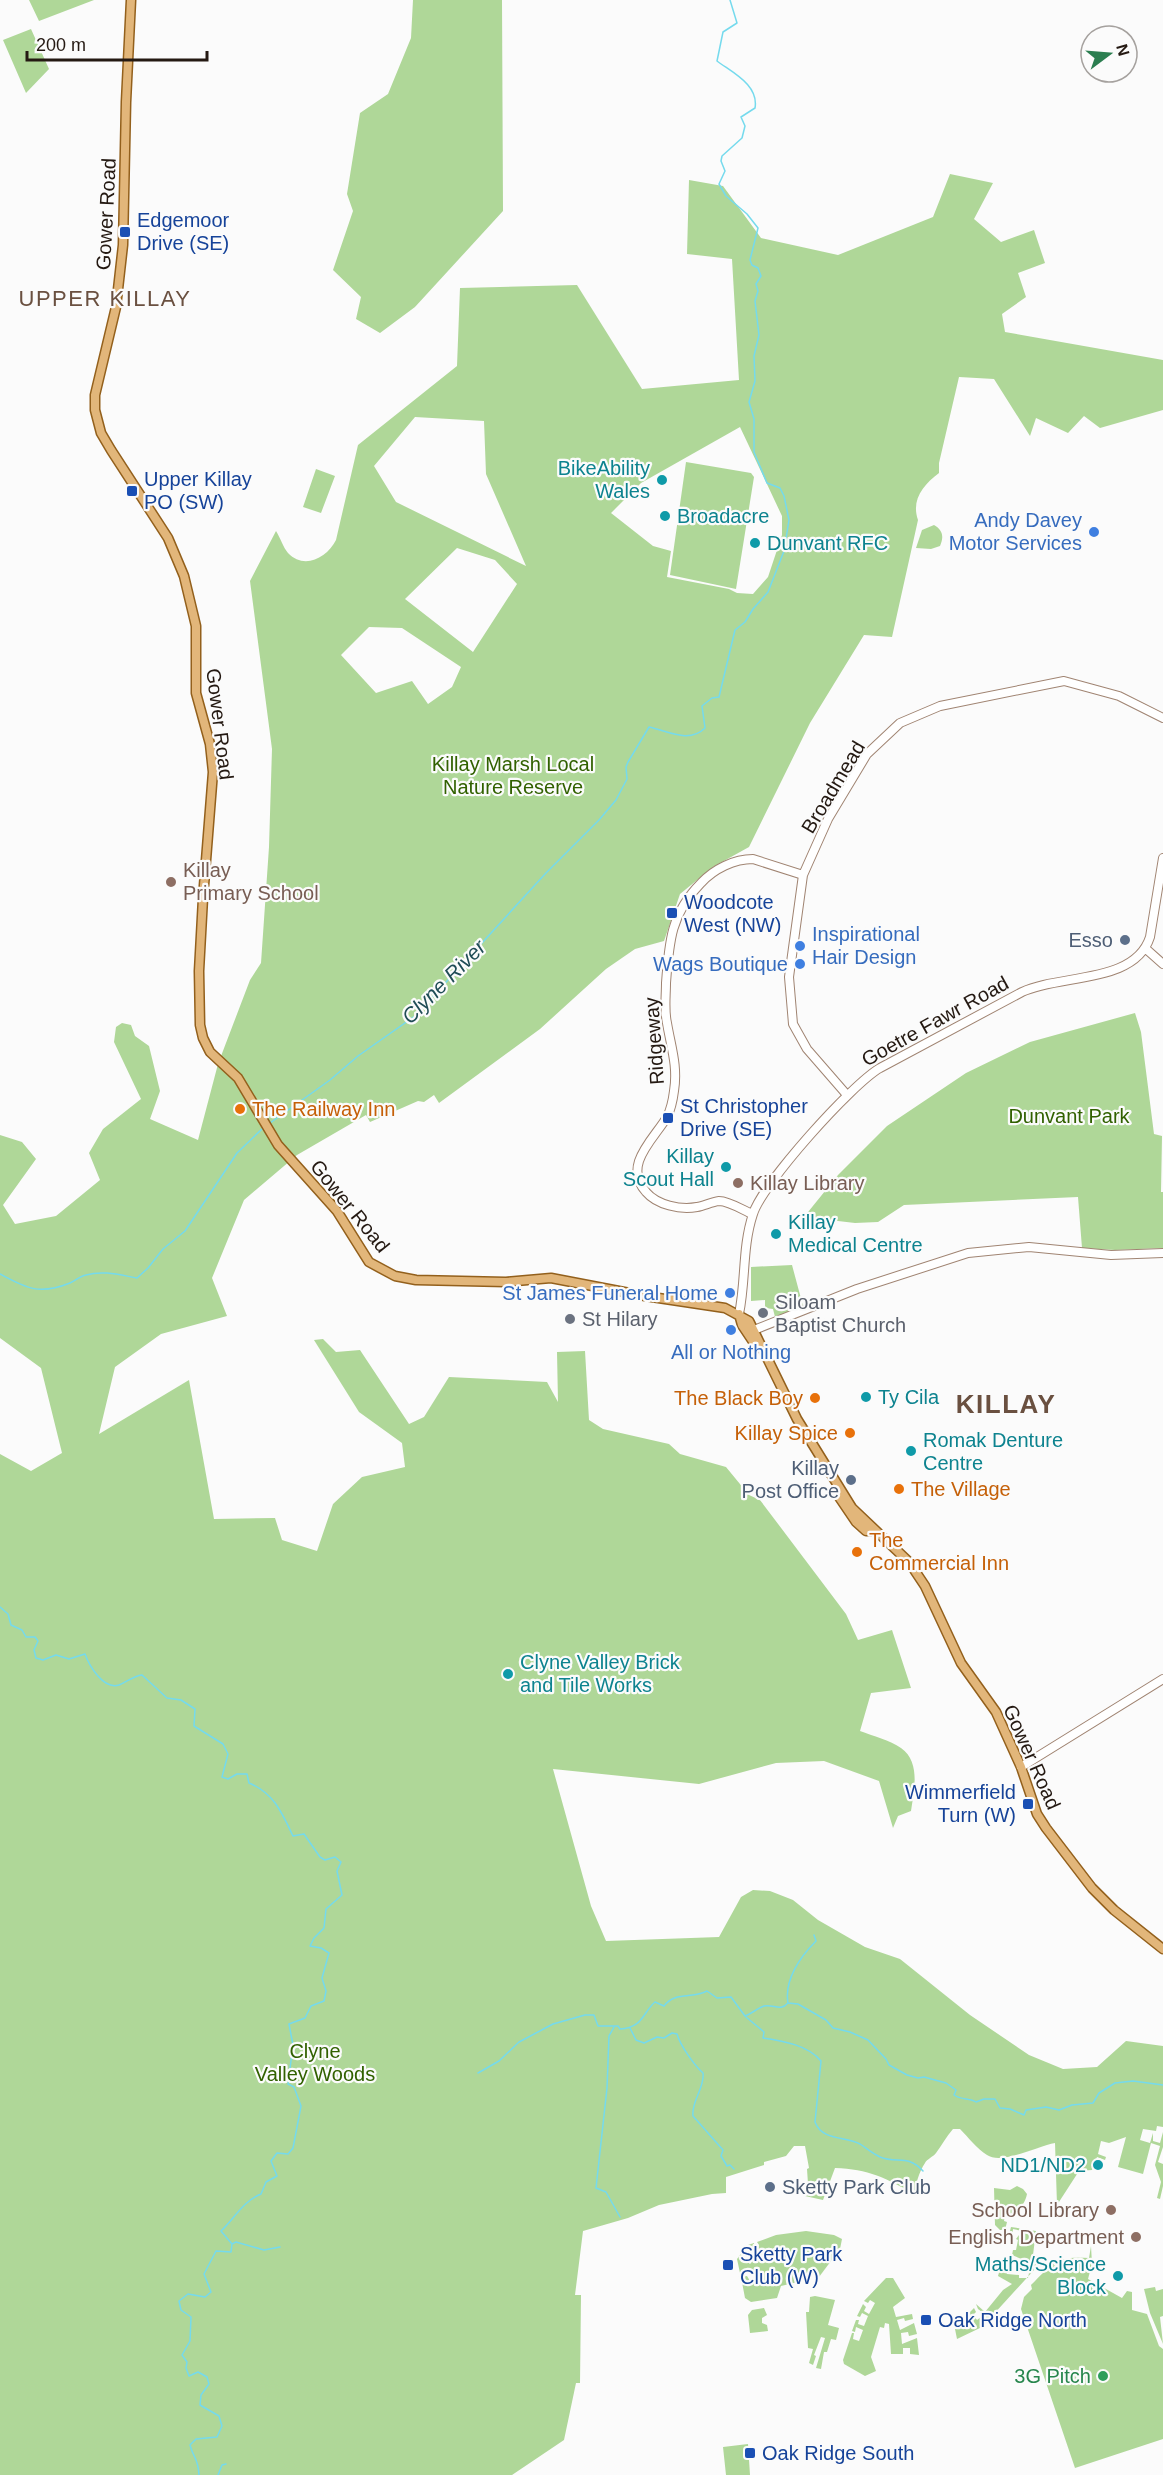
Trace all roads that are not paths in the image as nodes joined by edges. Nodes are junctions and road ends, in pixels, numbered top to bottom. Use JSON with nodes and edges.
{"nodes":[{"id":1,"x":130,"y":0,"type":"edge"},
{"id":2,"x":1163,"y":718,"type":"edge"},
{"id":3,"x":1163,"y":858,"type":"edge"},
{"id":4,"x":803,"y":876,"type":"junction"},
{"id":5,"x":1145,"y":948,"type":"junction"},
{"id":6,"x":1163,"y":964,"type":"edge"},
{"id":7,"x":847,"y":1095,"type":"junction"},
{"id":8,"x":752,"y":1214,"type":"junction"},
{"id":9,"x":1163,"y":1253,"type":"edge"},
{"id":10,"x":739,"y":1314,"type":"junction"},
{"id":11,"x":754,"y":1330,"type":"junction"},
{"id":12,"x":774,"y":1376,"type":"junction"},
{"id":13,"x":1163,"y":1679,"type":"edge"},
{"id":14,"x":1021,"y":1767,"type":"junction"},
{"id":15,"x":1163,"y":1949,"type":"edge"}],
"edges":[{"from":1,"to":10,"type":"main road","name":"Gower Road"},
{"from":2,"to":4,"type":"street","name":"Broadmead"},
{"from":3,"to":5,"type":"street"},
{"from":4,"to":7,"type":"street","name":"Broadmead"},
{"from":4,"to":8,"type":"street","name":"Ridgeway"},
{"from":5,"to":6,"type":"street"},
{"from":5,"to":7,"type":"street","name":"Goetre Fawr Road"},
{"from":7,"to":8,"type":"street","name":"Goetre Fawr Road"},
{"from":8,"to":10,"type":"street","name":"Goetre Fawr Road"},
{"from":9,"to":11,"type":"street"},
{"from":10,"to":11,"type":"main road","name":"Gower Road"},
{"from":10,"to":12,"type":"main road","name":"Gower Road"},
{"from":11,"to":12,"type":"main road","name":"Gower Road"},
{"from":12,"to":14,"type":"main road","name":"Gower Road"},
{"from":13,"to":14,"type":"street"},
{"from":14,"to":15,"type":"main road","name":"Gower Road"}]}
